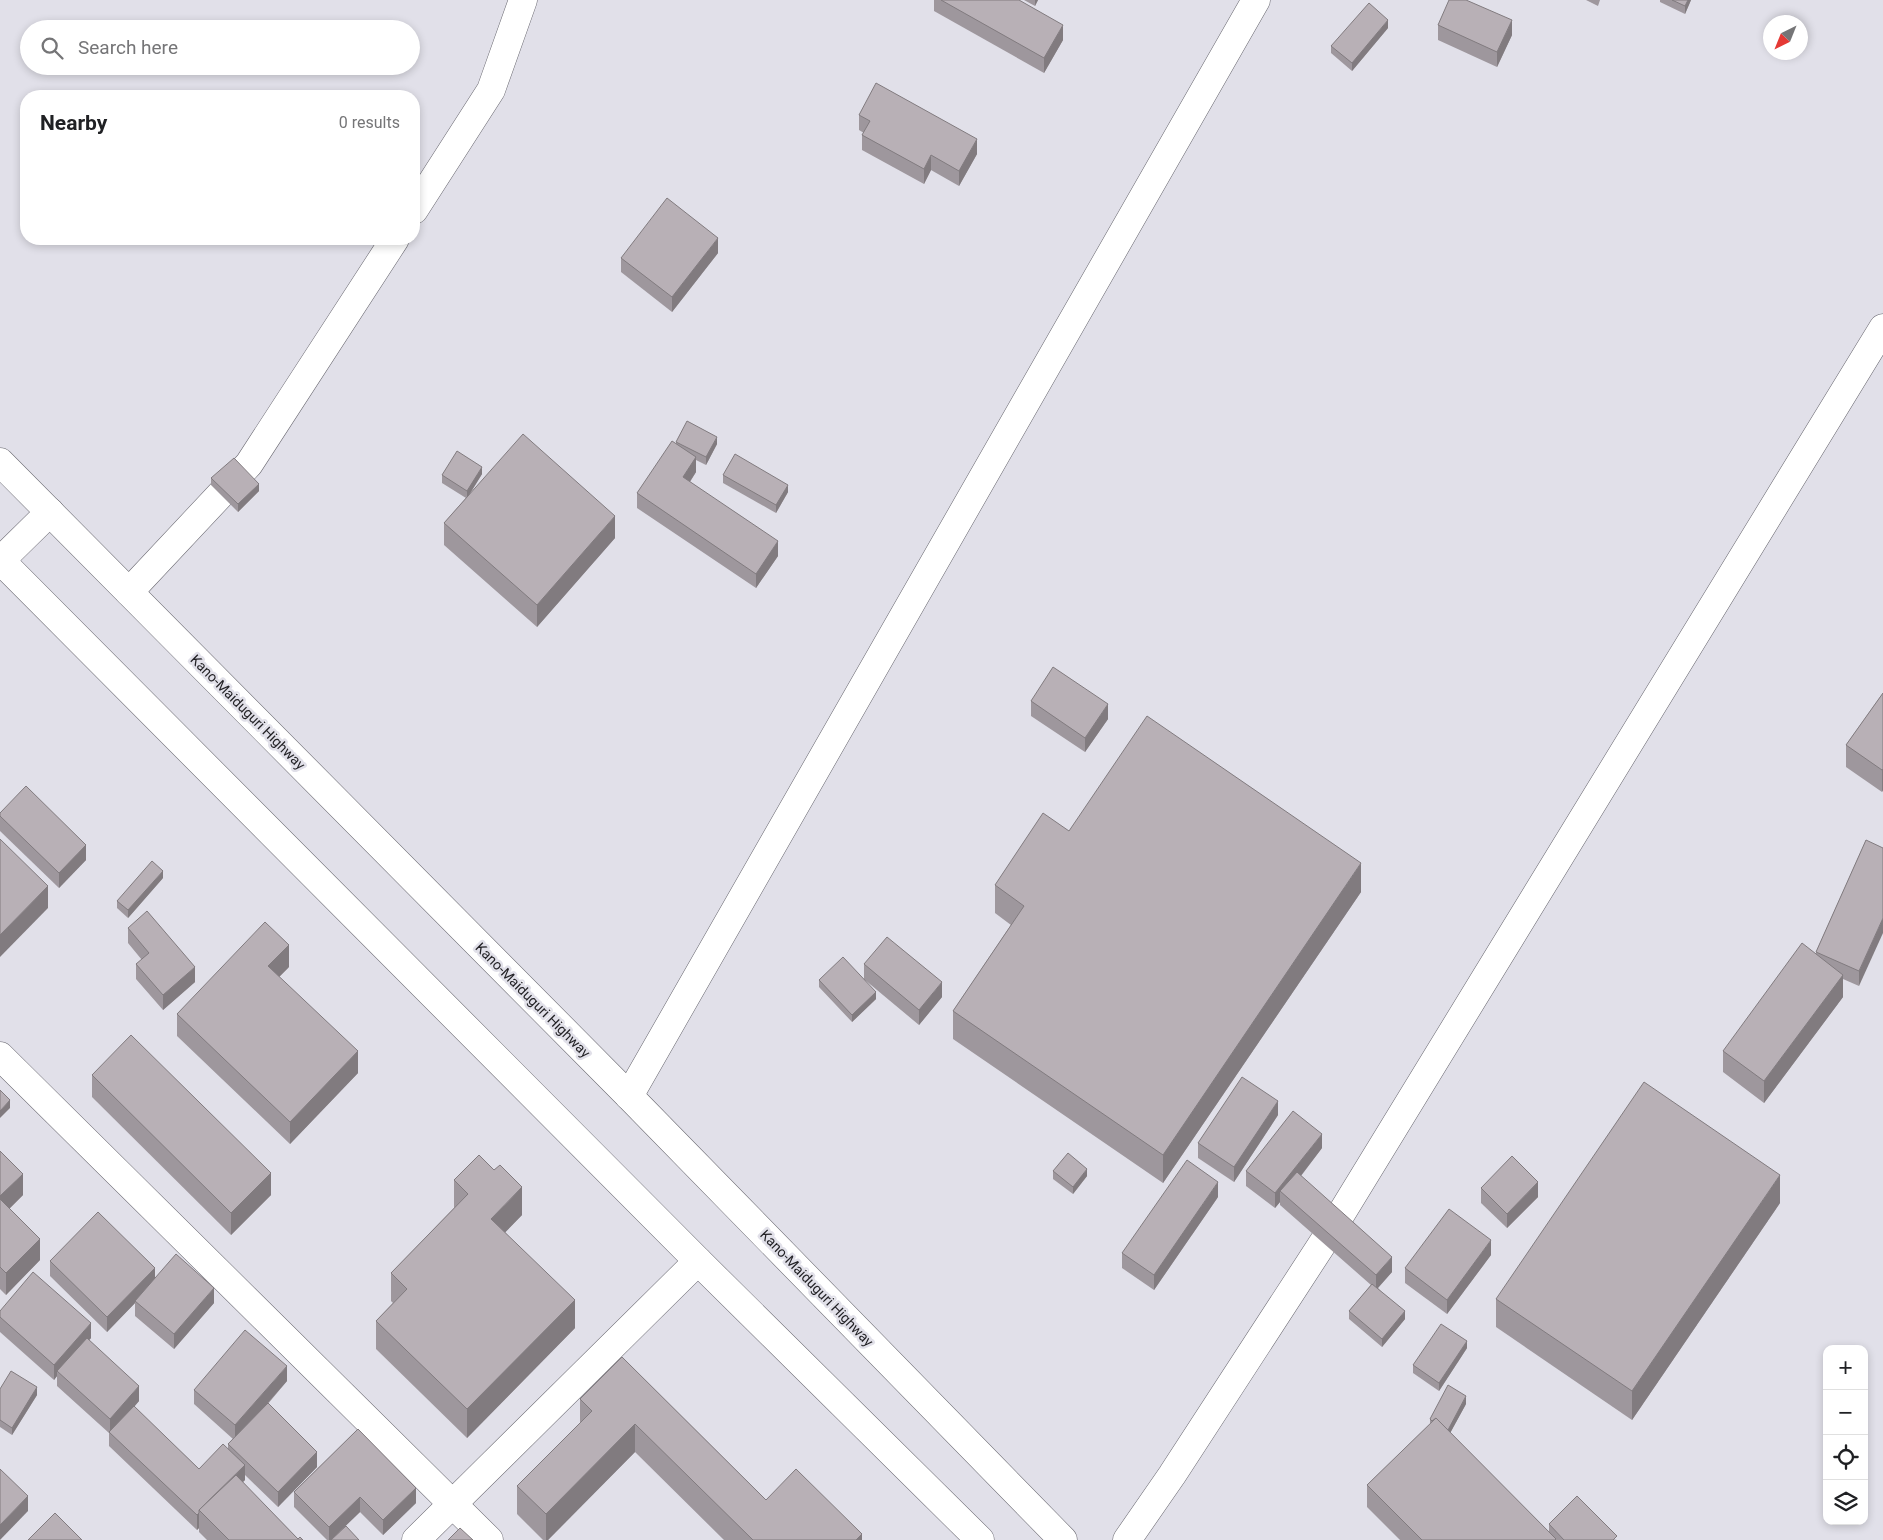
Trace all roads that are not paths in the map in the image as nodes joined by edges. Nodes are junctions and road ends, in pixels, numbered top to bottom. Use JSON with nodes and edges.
{"nodes":[{"id":1,"x":523,"y":0,"type":"edge"},
{"id":2,"x":1256,"y":0,"type":"edge"},
{"id":3,"x":420,"y":201,"type":"edge"},
{"id":4,"x":391,"y":245,"type":"edge"},
{"id":5,"x":1883,"y":328,"type":"edge"},
{"id":6,"x":1875,"y":359,"type":"edge"},
{"id":7,"x":0,"y":462,"type":"edge"},
{"id":8,"x":50,"y":512,"type":"junction"},
{"id":9,"x":0,"y":561,"type":"edge"},
{"id":10,"x":128,"y":592,"type":"junction"},
{"id":11,"x":0,"y":1056,"type":"edge"},
{"id":12,"x":629,"y":1096,"type":"junction"},
{"id":13,"x":698,"y":1261,"type":"junction"},
{"id":14,"x":451,"y":1504,"type":"junction"},
{"id":15,"x":416,"y":1540,"type":"edge"},
{"id":16,"x":489,"y":1540,"type":"edge"},
{"id":17,"x":980,"y":1540,"type":"edge"},
{"id":18,"x":1063,"y":1540,"type":"edge"},
{"id":19,"x":1126,"y":1540,"type":"edge"}],
"edges":[{"from":1,"to":3,"type":"main road"},
{"from":2,"to":12,"type":"main road"},
{"from":4,"to":10,"type":"main road"},
{"from":5,"to":6,"type":"main road"},
{"from":6,"to":19,"type":"main road"},
{"from":7,"to":8,"type":"main road","name":"Kano-Maiduguri Highway"},
{"from":8,"to":9,"type":"main road"},
{"from":8,"to":10,"type":"main road","name":"Kano-Maiduguri Highway"},
{"from":9,"to":13,"type":"main road"},
{"from":10,"to":12,"type":"main road","name":"Kano-Maiduguri Highway"},
{"from":11,"to":14,"type":"main road"},
{"from":12,"to":18,"type":"main road","name":"Kano-Maiduguri Highway"},
{"from":13,"to":14,"type":"main road"},
{"from":13,"to":17,"type":"main road"},
{"from":14,"to":15,"type":"main road"},
{"from":14,"to":16,"type":"main road"}]}
